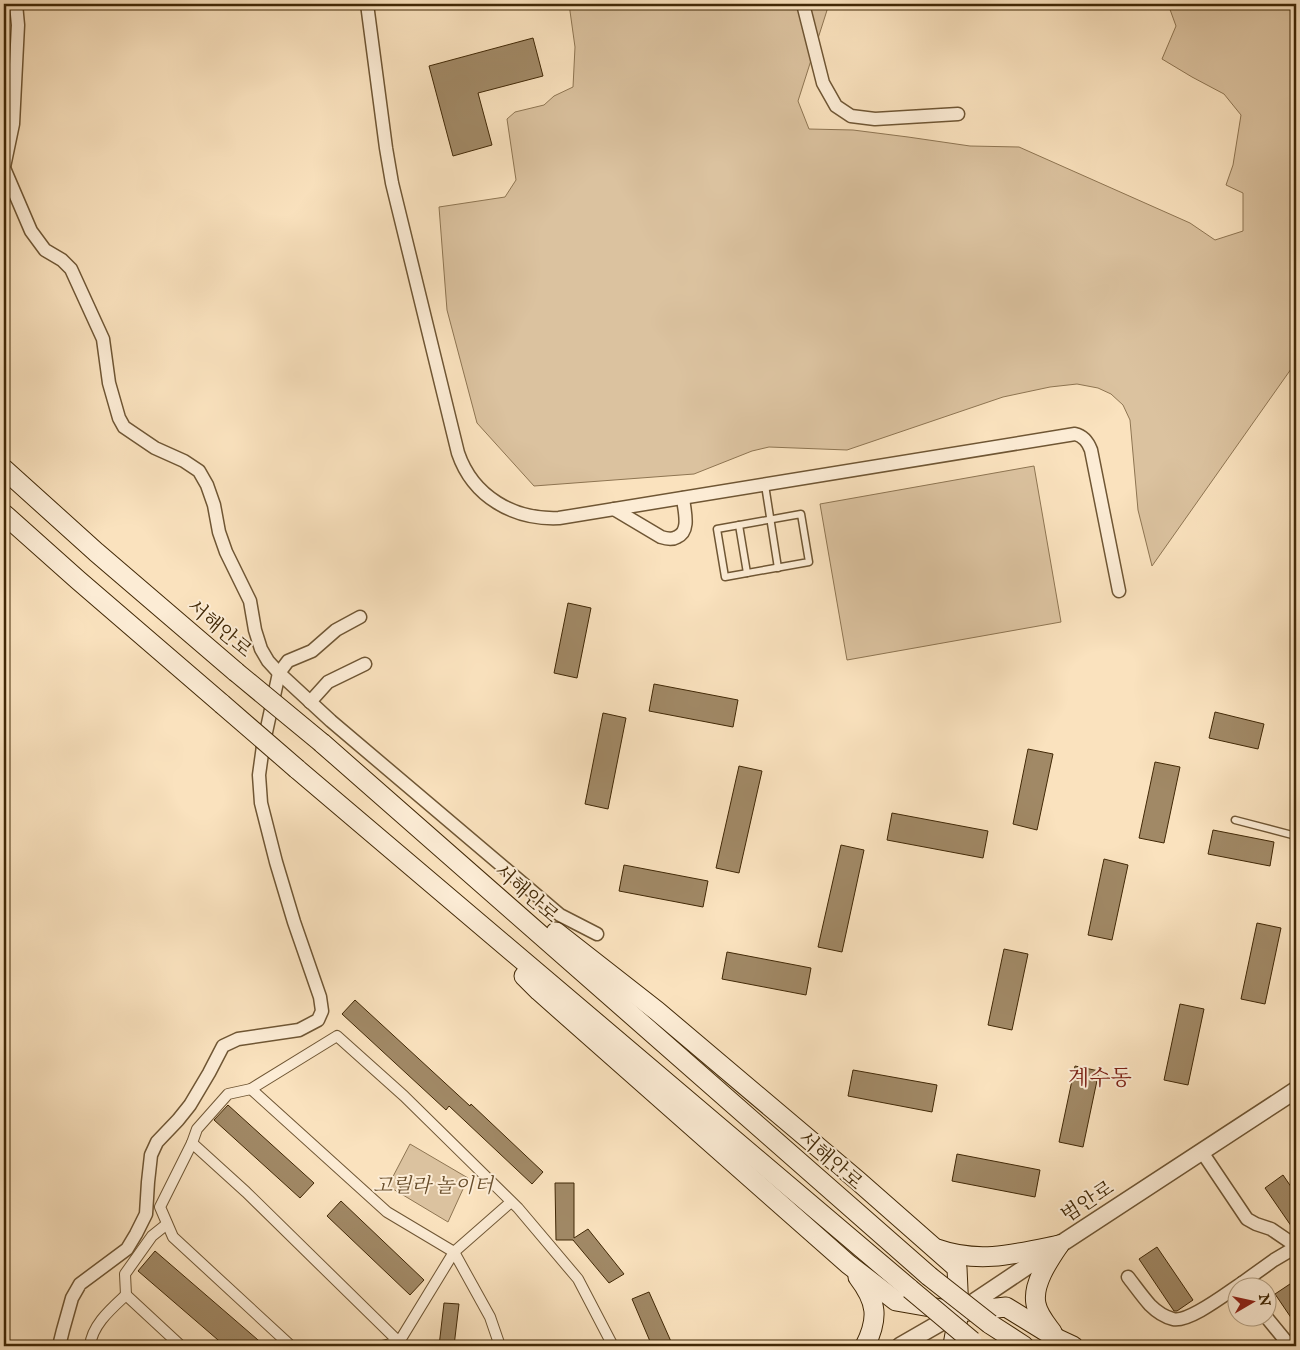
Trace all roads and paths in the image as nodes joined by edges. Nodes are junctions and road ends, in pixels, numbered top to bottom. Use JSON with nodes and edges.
{"nodes":[{"id":1,"x":16,"y":4,"type":"edge"},
{"id":2,"x":366,"y":4,"type":"edge"},
{"id":3,"x":803,"y":4,"type":"edge"},
{"id":4,"x":958,"y":114,"type":"dead end"},
{"id":5,"x":4,"y":168,"type":"edge"},
{"id":6,"x":4,"y":469,"type":"edge"},
{"id":7,"x":764,"y":485,"type":"junction"},
{"id":8,"x":683,"y":498,"type":"junction"},
{"id":9,"x":614,"y":509,"type":"junction"},
{"id":10,"x":4,"y":514,"type":"edge"},
{"id":11,"x":770,"y":520,"type":"junction"},
{"id":12,"x":739,"y":525,"type":"junction"},
{"id":13,"x":778,"y":568,"type":"junction"},
{"id":14,"x":747,"y":573,"type":"junction"},
{"id":15,"x":1119,"y":591,"type":"dead end"},
{"id":16,"x":360,"y":618,"type":"dead end"},
{"id":17,"x":365,"y":664,"type":"dead end"},
{"id":18,"x":278,"y":673,"type":"junction"},
{"id":19,"x":310,"y":702,"type":"junction"},
{"id":20,"x":1235,"y":820,"type":"dead end"},
{"id":21,"x":1296,"y":836,"type":"edge"},
{"id":22,"x":463,"y":866,"type":"junction"},
{"id":23,"x":442,"y":891,"type":"junction"},
{"id":24,"x":597,"y":934,"type":"dead end"},
{"id":25,"x":251,"y":1089,"type":"junction"},
{"id":26,"x":1296,"y":1090,"type":"edge"},
{"id":27,"x":192,"y":1143,"type":"junction"},
{"id":28,"x":1202,"y":1152,"type":"junction"},
{"id":29,"x":511,"y":1202,"type":"junction"},
{"id":30,"x":168,"y":1224,"type":"junction"},
{"id":31,"x":1059,"y":1245,"type":"junction"},
{"id":32,"x":1296,"y":1246,"type":"edge"},
{"id":33,"x":933,"y":1247,"type":"junction"},
{"id":34,"x":454,"y":1252,"type":"junction"},
{"id":35,"x":848,"y":1264,"type":"junction"},
{"id":36,"x":1128,"y":1277,"type":"dead end"},
{"id":37,"x":1252,"y":1278,"type":"edge"},
{"id":38,"x":1228,"y":1294,"type":"edge"},
{"id":39,"x":126,"y":1295,"type":"junction"},
{"id":40,"x":959,"y":1312,"type":"junction"},
{"id":41,"x":1275,"y":1328,"type":"edge"},
{"id":42,"x":400,"y":1342,"type":"junction"},
{"id":43,"x":1065,"y":1342,"type":"edge"},
{"id":44,"x":969,"y":1344,"type":"edge"},
{"id":45,"x":59,"y":1346,"type":"edge"},
{"id":46,"x":90,"y":1346,"type":"edge"},
{"id":47,"x":181,"y":1346,"type":"edge"},
{"id":48,"x":291,"y":1346,"type":"edge"},
{"id":49,"x":382,"y":1346,"type":"edge"},
{"id":50,"x":500,"y":1346,"type":"edge"},
{"id":51,"x":613,"y":1346,"type":"edge"},
{"id":52,"x":864,"y":1346,"type":"edge"},
{"id":53,"x":900,"y":1346,"type":"edge"},
{"id":54,"x":1024,"y":1346,"type":"edge"},
{"id":55,"x":1290,"y":1346,"type":"edge"}],
"edges":[{"from":1,"to":5,"type":"street"},
{"from":2,"to":9,"type":"street"},
{"from":3,"to":4,"type":"street"},
{"from":5,"to":18,"type":"street"},
{"from":6,"to":22,"type":"main road","name":"서해안로","bridge":true},
{"from":7,"to":8,"type":"street"},
{"from":7,"to":11,"type":"lane"},
{"from":7,"to":15,"type":"street"},
{"from":8,"to":9,"type":"street"},
{"from":8,"to":9,"type":"street"},
{"from":10,"to":23,"type":"main road","bridge":true},
{"from":11,"to":12,"type":"lane"},
{"from":11,"to":13,"type":"lane"},
{"from":11,"to":13,"type":"lane"},
{"from":12,"to":14,"type":"lane"},
{"from":12,"to":14,"type":"lane"},
{"from":13,"to":14,"type":"lane"},
{"from":16,"to":18,"type":"street"},
{"from":17,"to":19,"type":"street"},
{"from":18,"to":19,"type":"street"},
{"from":18,"to":45,"type":"street"},
{"from":19,"to":24,"type":"street"},
{"from":20,"to":21,"type":"lane"},
{"from":22,"to":33,"type":"main road"},
{"from":22,"to":54,"type":"main road","name":"서해안로","bridge":true},
{"from":23,"to":35,"type":"main road"},
{"from":23,"to":44,"type":"main road","bridge":true},
{"from":25,"to":27,"type":"street"},
{"from":25,"to":29,"type":"street"},
{"from":25,"to":34,"type":"street"},
{"from":26,"to":28,"type":"street","name":"범안로"},
{"from":27,"to":30,"type":"street"},
{"from":27,"to":42,"type":"street"},
{"from":28,"to":31,"type":"street","name":"범안로"},
{"from":28,"to":32,"type":"street"},
{"from":29,"to":34,"type":"street"},
{"from":29,"to":51,"type":"street"},
{"from":30,"to":39,"type":"street"},
{"from":30,"to":48,"type":"street"},
{"from":31,"to":33,"type":"main road"},
{"from":31,"to":40,"type":"street","name":"범안로"},
{"from":31,"to":43,"type":"main road"},
{"from":32,"to":37,"type":"street"},
{"from":33,"to":40,"type":"main road"},
{"from":34,"to":42,"type":"street"},
{"from":34,"to":50,"type":"street"},
{"from":35,"to":40,"type":"main road"},
{"from":35,"to":52,"type":"main road"},
{"from":36,"to":38,"type":"street"},
{"from":39,"to":46,"type":"street"},
{"from":39,"to":47,"type":"street"},
{"from":40,"to":43,"type":"main road"},
{"from":40,"to":44,"type":"main road"},
{"from":40,"to":53,"type":"street","name":"범안로"},
{"from":41,"to":55,"type":"street"},
{"from":42,"to":49,"type":"street"}]}
